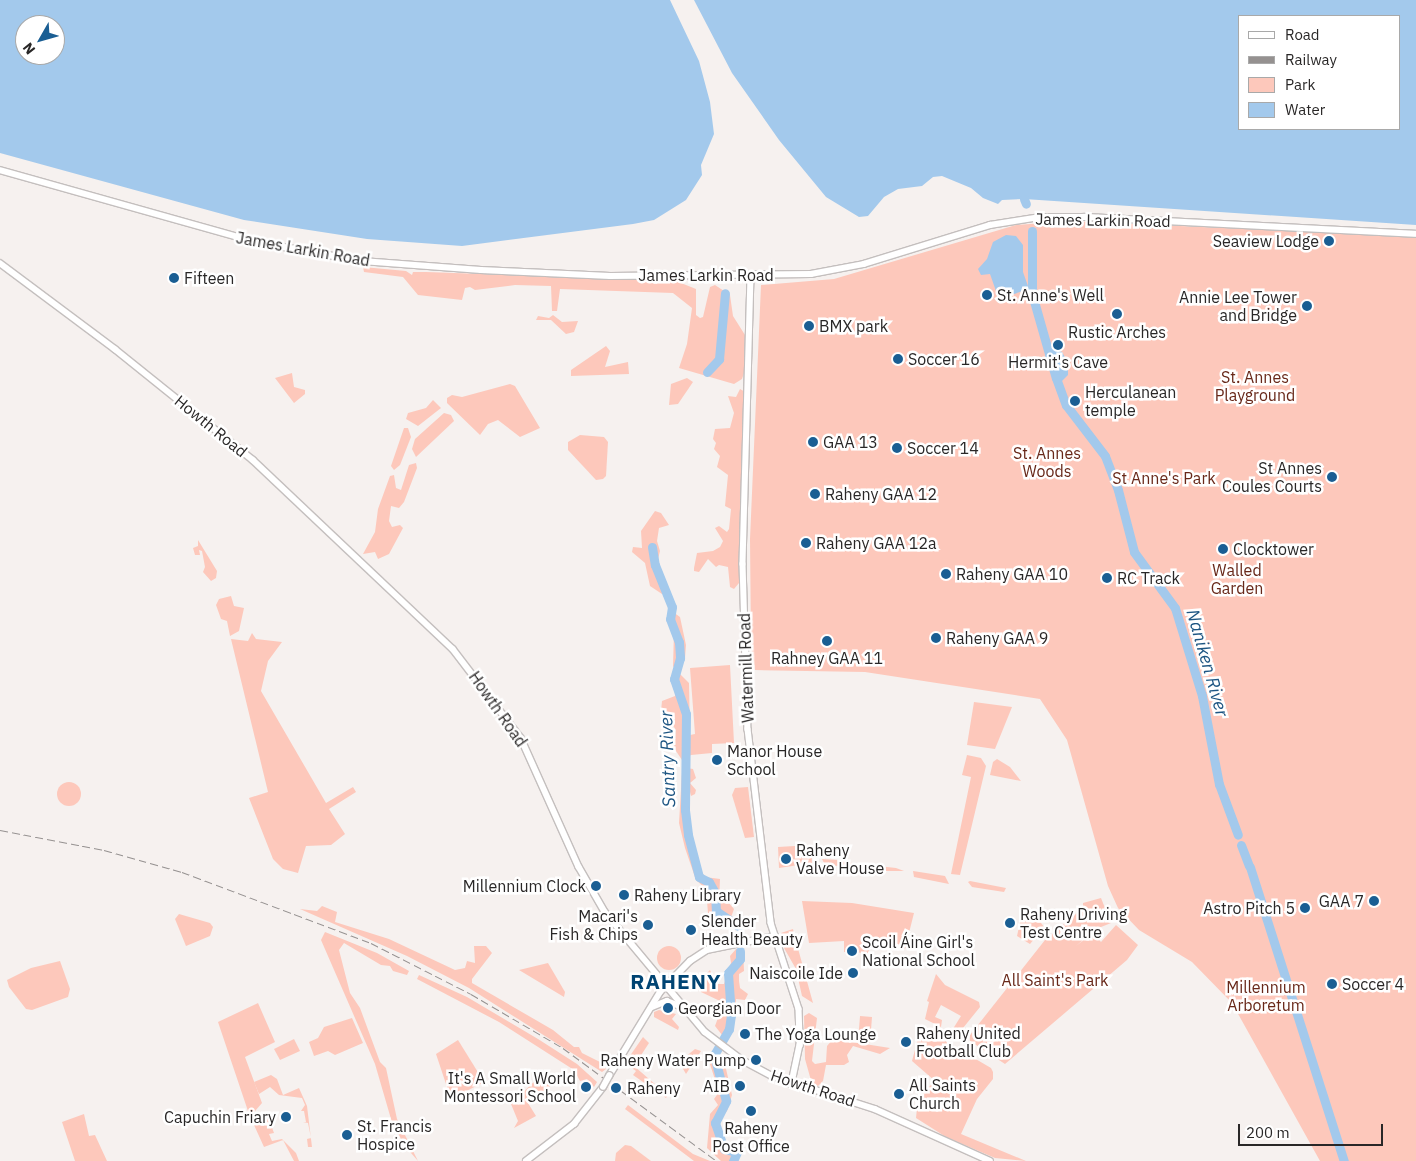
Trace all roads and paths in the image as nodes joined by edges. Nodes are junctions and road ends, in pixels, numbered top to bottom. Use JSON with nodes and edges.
{"nodes":[{"id":1,"x":0,"y":170,"type":"edge"},
{"id":2,"x":1416,"y":234,"type":"edge"},
{"id":3,"x":0,"y":263,"type":"edge"},
{"id":4,"x":751,"y":276,"type":"junction"},
{"id":5,"x":775,"y":936,"type":"junction"},
{"id":6,"x":666,"y":986,"type":"junction"},
{"id":7,"x":648,"y":1010,"type":"junction"},
{"id":8,"x":686,"y":1011,"type":"junction"},
{"id":9,"x":792,"y":1084,"type":"junction"},
{"id":10,"x":536,"y":1158,"type":"edge"},
{"id":11,"x":526,"y":1161,"type":"edge"},
{"id":12,"x":990,"y":1161,"type":"edge"}],
"edges":[{"from":1,"to":4,"type":"main road","name":"James Larkin Road"},
{"from":2,"to":4,"type":"main road","name":"James Larkin Road"},
{"from":3,"to":6,"type":"main road","name":"Howth Road"},
{"from":4,"to":5,"type":"main road","name":"Watermill Road"},
{"from":5,"to":6,"type":"main road"},
{"from":5,"to":9,"type":"main road","name":"Watermill Road"},
{"from":6,"to":7,"type":"main road"},
{"from":6,"to":8,"type":"main road","name":"Howth Road"},
{"from":7,"to":8,"type":"main road"},
{"from":7,"to":10,"type":"main road","bridge":true},
{"from":8,"to":9,"type":"main road","name":"Howth Road"},
{"from":9,"to":12,"type":"main road","name":"Howth Road"},
{"from":10,"to":11,"type":"main road"}]}
